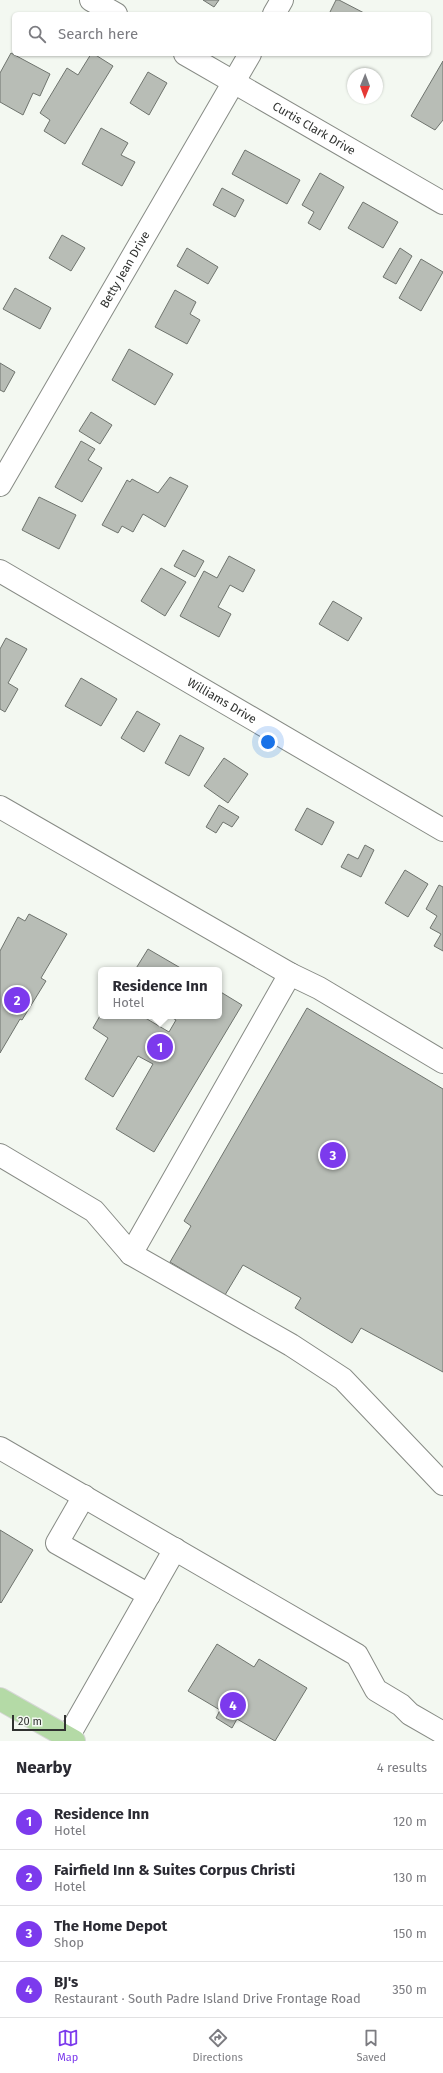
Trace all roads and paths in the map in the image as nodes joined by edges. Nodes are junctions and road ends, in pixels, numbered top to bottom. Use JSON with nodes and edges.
{"nodes":[{"id":1,"x":92,"y":0,"type":"edge"},
{"id":2,"x":282,"y":0,"type":"edge"},
{"id":3,"x":113,"y":12,"type":"edge"},
{"id":4,"x":275,"y":12,"type":"edge"},
{"id":5,"x":188,"y":56,"type":"edge"},
{"id":6,"x":249,"y":56,"type":"edge"},
{"id":7,"x":234,"y":82,"type":"junction"},
{"id":8,"x":443,"y":203,"type":"edge"},
{"id":9,"x":0,"y":485,"type":"edge"},
{"id":10,"x":0,"y":571,"type":"edge"},
{"id":11,"x":0,"y":807,"type":"edge"},
{"id":12,"x":443,"y":830,"type":"edge"},
{"id":13,"x":290,"y":974,"type":"junction"},
{"id":14,"x":443,"y":1062,"type":"edge"},
{"id":15,"x":0,"y":1155,"type":"edge"},
{"id":16,"x":131,"y":1254,"type":"junction"},
{"id":17,"x":0,"y":1448,"type":"edge"},
{"id":18,"x":443,"y":1484,"type":"edge"},
{"id":19,"x":84,"y":1496,"type":"junction"},
{"id":20,"x":175,"y":1549,"type":"junction"},
{"id":21,"x":149,"y":1595,"type":"junction"},
{"id":22,"x":0,"y":1699,"type":"edge"},
{"id":23,"x":443,"y":1733,"type":"edge"},
{"id":24,"x":71,"y":1739,"type":"edge"}],
"edges":[{"from":1,"to":3,"type":"street"},
{"from":2,"to":4,"type":"street"},
{"from":5,"to":7,"type":"street","name":"Curtis Clark Drive"},
{"from":6,"to":7,"type":"street","name":"Betty Jean Drive"},
{"from":7,"to":8,"type":"street","name":"Curtis Clark Drive"},
{"from":7,"to":9,"type":"street","name":"Betty Jean Drive"},
{"from":10,"to":12,"type":"street","name":"Williams Drive"},
{"from":11,"to":13,"type":"street"},
{"from":13,"to":14,"type":"street"},
{"from":13,"to":16,"type":"street"},
{"from":15,"to":16,"type":"street"},
{"from":16,"to":18,"type":"street"},
{"from":17,"to":19,"type":"street"},
{"from":19,"to":20,"type":"street"},
{"from":19,"to":21,"type":"street"},
{"from":20,"to":21,"type":"street"},
{"from":20,"to":23,"type":"street"},
{"from":21,"to":24,"type":"street"},
{"from":22,"to":24,"type":"main road"}]}
